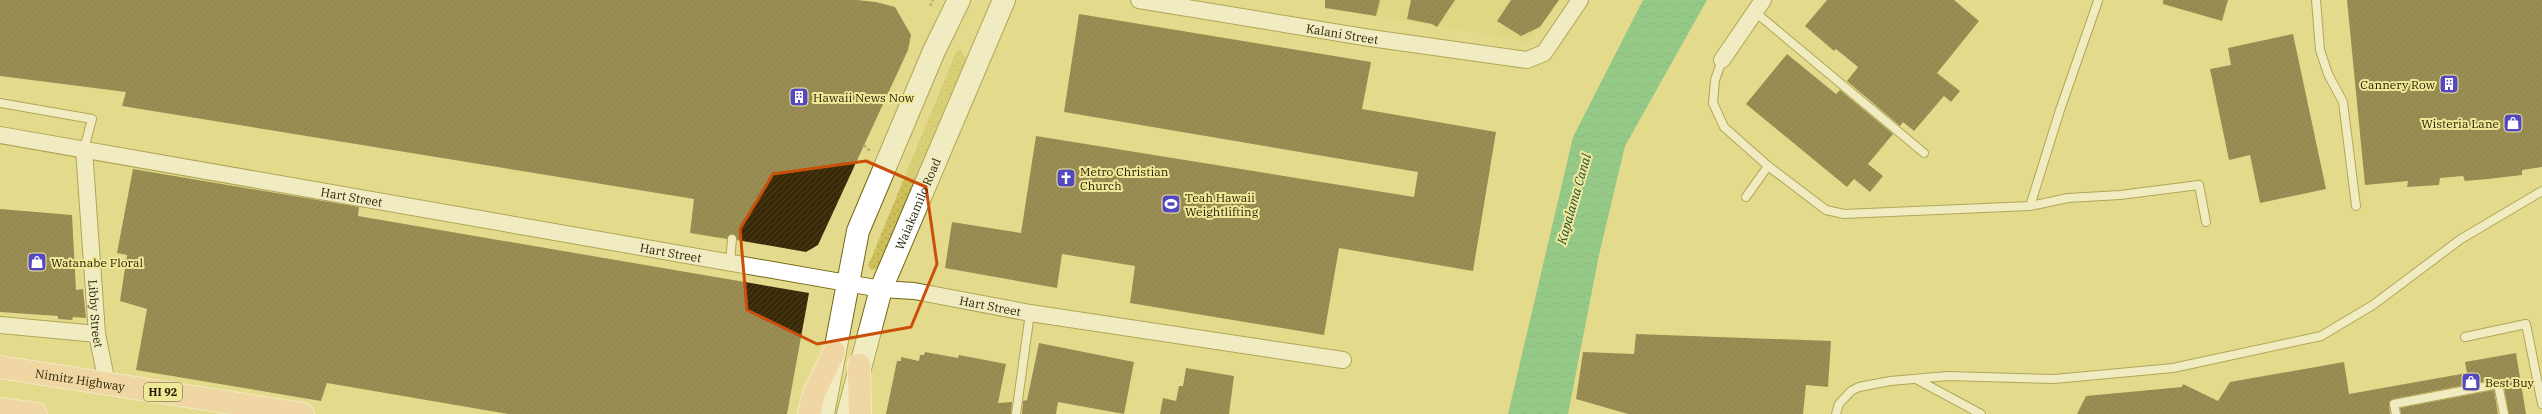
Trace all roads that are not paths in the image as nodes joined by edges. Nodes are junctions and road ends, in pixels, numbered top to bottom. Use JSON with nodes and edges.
{"nodes":[{"id":1,"x":959,"y":0,"type":"edge"},
{"id":2,"x":1004,"y":0,"type":"edge"},
{"id":3,"x":1139,"y":0,"type":"edge"},
{"id":4,"x":1580,"y":0,"type":"edge"},
{"id":5,"x":2316,"y":0,"type":"edge"},
{"id":6,"x":2098,"y":1,"type":"dead end"},
{"id":7,"x":1759,"y":6,"type":"edge"},
{"id":8,"x":1722,"y":60,"type":"joint"},
{"id":9,"x":0,"y":103,"type":"edge"},
{"id":10,"x":0,"y":135,"type":"edge"},
{"id":11,"x":84,"y":148,"type":"junction"},
{"id":12,"x":1924,"y":153,"type":"dead end"},
{"id":13,"x":1768,"y":166,"type":"junction"},
{"id":14,"x":2542,"y":191,"type":"edge"},
{"id":15,"x":1746,"y":196,"type":"dead end"},
{"id":16,"x":2030,"y":206,"type":"junction"},
{"id":17,"x":2356,"y":206,"type":"dead end"},
{"id":18,"x":2206,"y":222,"type":"dead end"},
{"id":19,"x":732,"y":239,"type":"dead end"},
{"id":20,"x":730,"y":262,"type":"junction"},
{"id":21,"x":848,"y":283,"type":"junction"},
{"id":22,"x":881,"y":289,"type":"junction"},
{"id":23,"x":1030,"y":313,"type":"junction"},
{"id":24,"x":0,"y":325,"type":"edge"},
{"id":25,"x":97,"y":334,"type":"junction"},
{"id":26,"x":2465,"y":337,"type":"dead end"},
{"id":27,"x":834,"y":352,"type":"junction"},
{"id":28,"x":1343,"y":360,"type":"dead end"},
{"id":29,"x":859,"y":365,"type":"junction"},
{"id":30,"x":0,"y":367,"type":"edge"},
{"id":31,"x":1916,"y":378,"type":"junction"},
{"id":32,"x":107,"y":383,"type":"junction"},
{"id":33,"x":2542,"y":404,"type":"edge"},
{"id":34,"x":0,"y":409,"type":"edge"},
{"id":35,"x":36,"y":414,"type":"edge"},
{"id":36,"x":303,"y":414,"type":"edge"},
{"id":37,"x":810,"y":414,"type":"edge"},
{"id":38,"x":823,"y":414,"type":"edge"},
{"id":39,"x":848,"y":414,"type":"edge"},
{"id":40,"x":860,"y":414,"type":"edge"},
{"id":41,"x":1016,"y":414,"type":"edge"},
{"id":42,"x":1836,"y":414,"type":"edge"},
{"id":43,"x":1981,"y":414,"type":"edge"},
{"id":44,"x":2396,"y":414,"type":"edge"},
{"id":45,"x":2504,"y":414,"type":"edge"}],
"edges":[{"from":1,"to":21,"type":"main road"},
{"from":2,"to":22,"type":"main road","name":"Waiakamilo Road"},
{"from":3,"to":4,"type":"street","name":"Kalani Street"},
{"from":5,"to":17,"type":"lane"},
{"from":6,"to":16,"type":"lane"},
{"from":7,"to":8,"type":"street"},
{"from":7,"to":12,"type":"lane"},
{"from":8,"to":13,"type":"lane"},
{"from":9,"to":11,"type":"lane"},
{"from":10,"to":11,"type":"street","name":"Hart Street"},
{"from":11,"to":20,"type":"street","name":"Hart Street"},
{"from":11,"to":25,"type":"street","name":"Libby Street"},
{"from":13,"to":15,"type":"lane"},
{"from":13,"to":16,"type":"lane"},
{"from":14,"to":31,"type":"lane"},
{"from":16,"to":18,"type":"lane"},
{"from":19,"to":20,"type":"lane"},
{"from":20,"to":21,"type":"street","name":"Hart Street"},
{"from":21,"to":22,"type":"street","name":"Hart Street"},
{"from":21,"to":27,"type":"main road"},
{"from":22,"to":23,"type":"street","name":"Hart Street"},
{"from":22,"to":29,"type":"main road","name":"Waiakamilo Road"},
{"from":23,"to":28,"type":"street","name":"Hart Street"},
{"from":23,"to":41,"type":"lane"},
{"from":24,"to":25,"type":"street"},
{"from":25,"to":32,"type":"street","name":"Libby Street"},
{"from":26,"to":33,"type":"lane"},
{"from":27,"to":37,"type":"main road"},
{"from":27,"to":38,"type":"main road"},
{"from":29,"to":39,"type":"main road","name":"Waiakamilo Road"},
{"from":29,"to":40,"type":"main road"},
{"from":30,"to":32,"type":"main road","name":"Nimitz Highway","number":"HI 92"},
{"from":31,"to":42,"type":"lane"},
{"from":31,"to":43,"type":"lane"},
{"from":32,"to":36,"type":"main road","name":"Nimitz Highway","number":"HI 92"},
{"from":34,"to":35,"type":"main road"},
{"from":44,"to":45,"type":"lane"}]}
